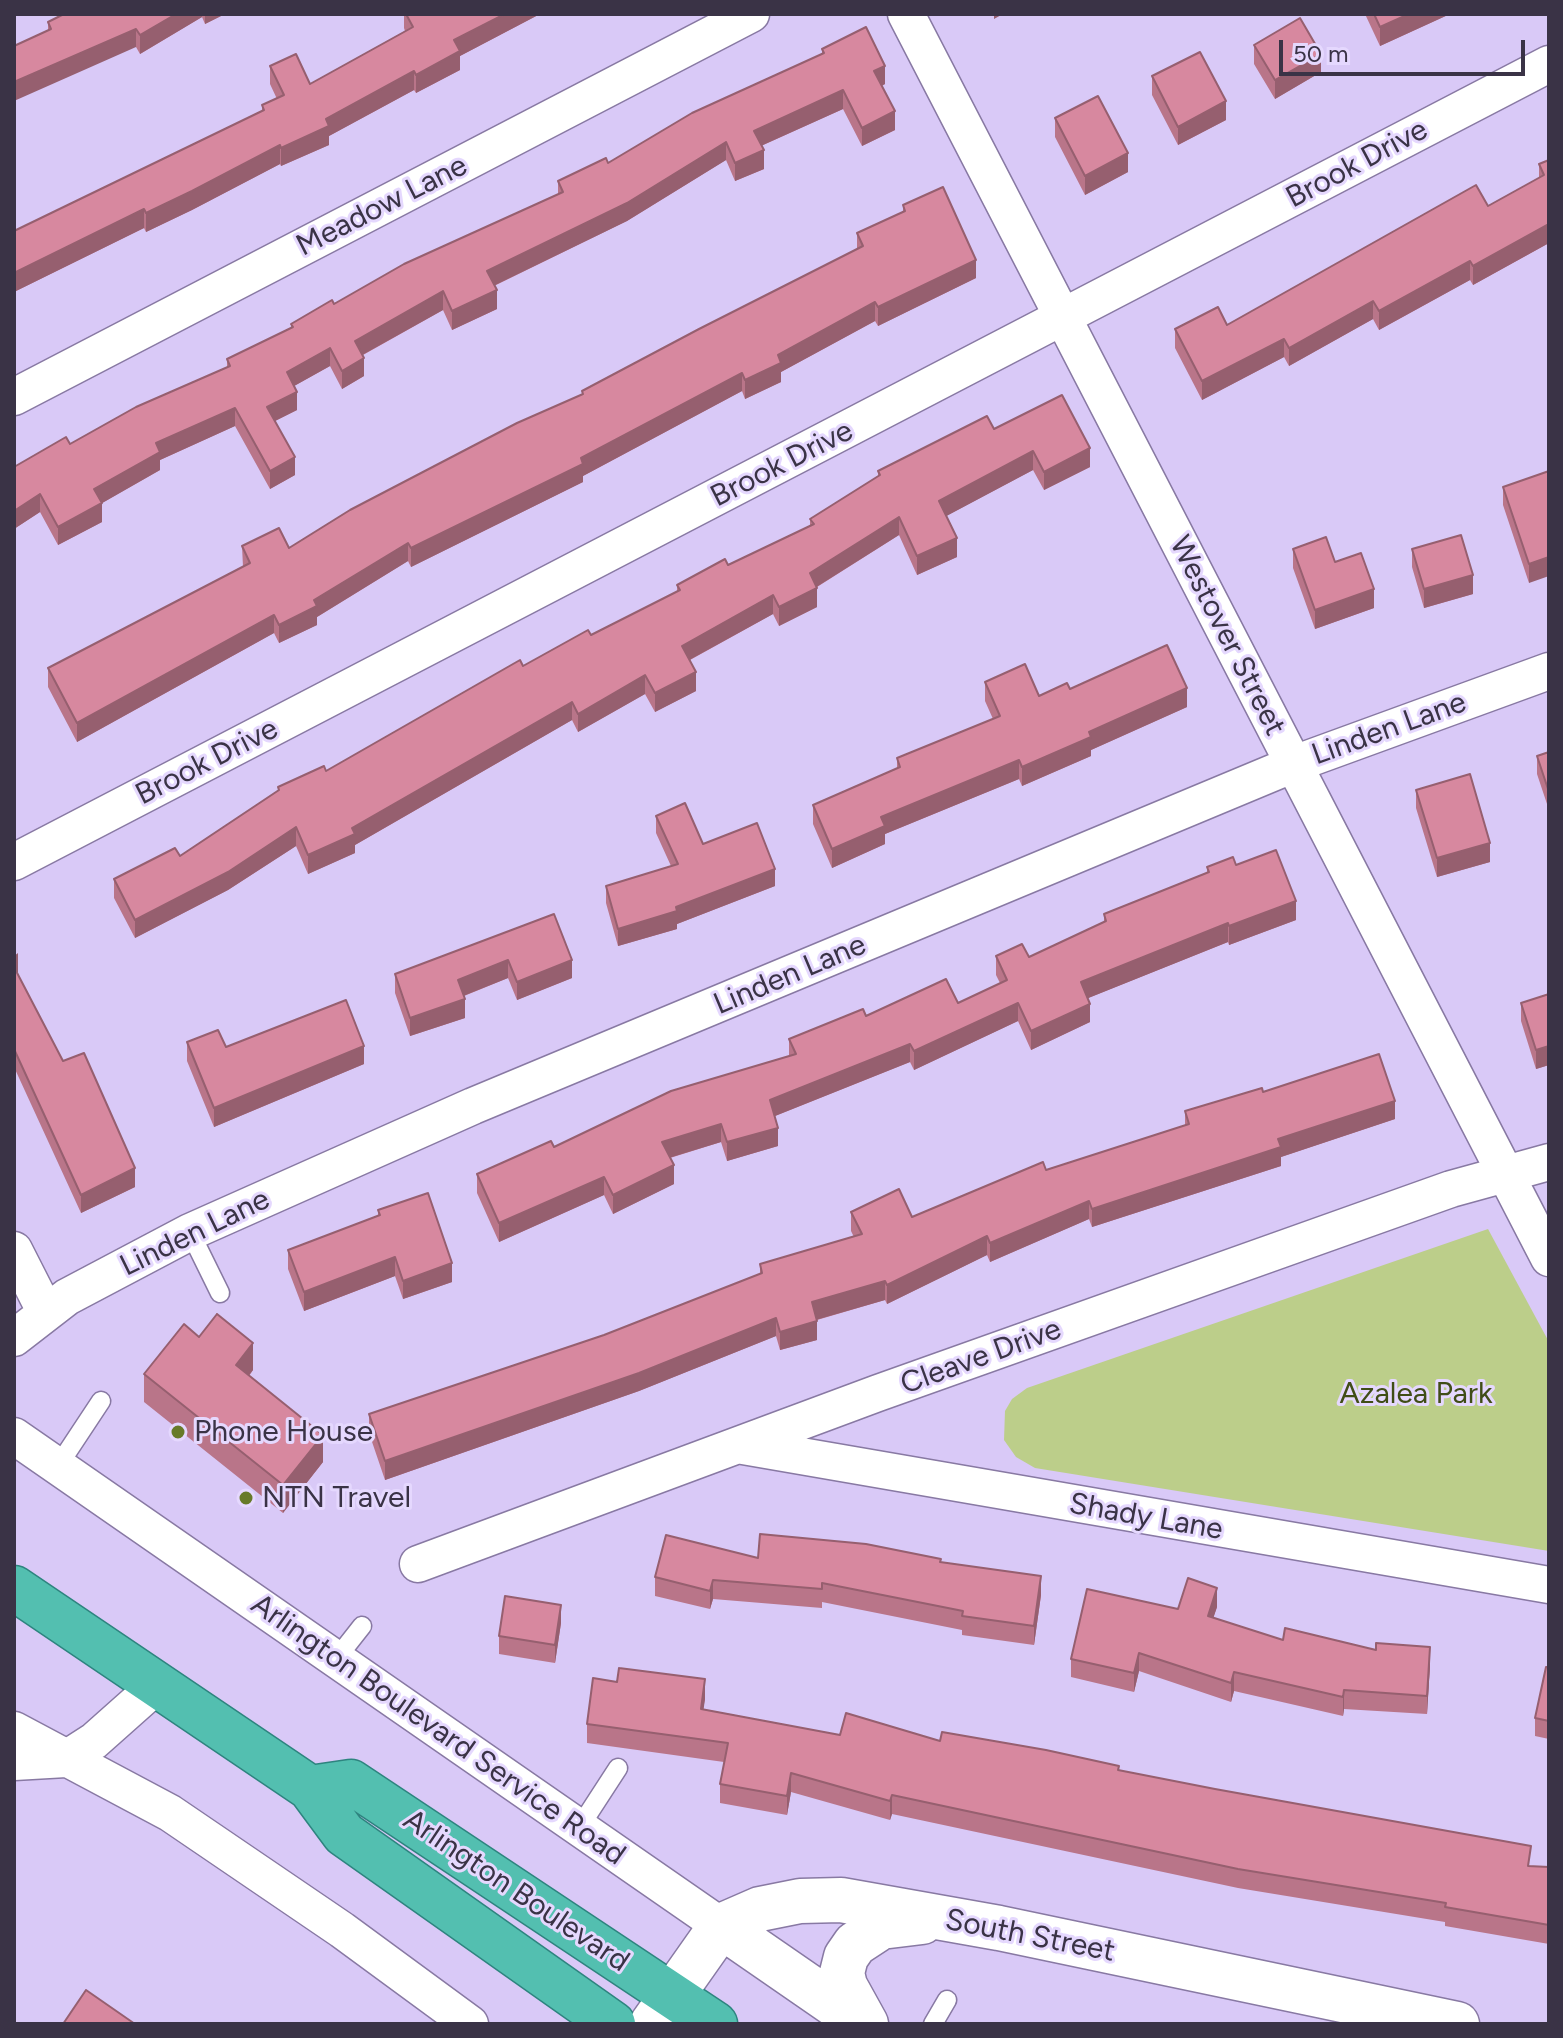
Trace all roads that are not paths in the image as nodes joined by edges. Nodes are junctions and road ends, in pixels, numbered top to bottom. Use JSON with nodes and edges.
{"nodes":[{"id":1,"x":751,"y":14,"type":"edge"},
{"id":2,"x":906,"y":14,"type":"edge"},
{"id":3,"x":1549,"y":64,"type":"edge"},
{"id":4,"x":1063,"y":318,"type":"junction"},
{"id":5,"x":14,"y":397,"type":"edge"},
{"id":6,"x":1549,"y":671,"type":"edge"},
{"id":7,"x":1294,"y":764,"type":"junction"},
{"id":8,"x":14,"y":862,"type":"edge"},
{"id":9,"x":1549,"y":1162,"type":"edge"},
{"id":10,"x":1506,"y":1174,"type":"junction"},
{"id":11,"x":190,"y":1232,"type":"junction"},
{"id":12,"x":14,"y":1250,"type":"edge"},
{"id":13,"x":1549,"y":1258,"type":"edge"},
{"id":14,"x":220,"y":1293,"type":"dead end"},
{"id":15,"x":45,"y":1311,"type":"junction"},
{"id":16,"x":14,"y":1338,"type":"edge"},
{"id":17,"x":101,"y":1401,"type":"dead end"},
{"id":18,"x":14,"y":1436,"type":"edge"},
{"id":19,"x":743,"y":1446,"type":"junction"},
{"id":20,"x":58,"y":1466,"type":"junction"},
{"id":21,"x":418,"y":1564,"type":"dead end"},
{"id":22,"x":1549,"y":1585,"type":"edge"},
{"id":23,"x":14,"y":1588,"type":"edge"},
{"id":24,"x":362,"y":1626,"type":"dead end"},
{"id":25,"x":336,"y":1659,"type":"junction"},
{"id":26,"x":157,"y":1685,"type":"junction"},
{"id":27,"x":14,"y":1730,"type":"edge"},
{"id":28,"x":66,"y":1759,"type":"junction"},
{"id":29,"x":14,"y":1762,"type":"edge"},
{"id":30,"x":618,"y":1768,"type":"dead end"},
{"id":31,"x":310,"y":1788,"type":"junction"},
{"id":32,"x":579,"y":1828,"type":"junction"},
{"id":33,"x":951,"y":1919,"type":"junction"},
{"id":34,"x":721,"y":1926,"type":"junction"},
{"id":35,"x":947,"y":2000,"type":"dead end"},
{"id":36,"x":662,"y":2009,"type":"edge"},
{"id":37,"x":470,"y":2024,"type":"edge"},
{"id":38,"x":613,"y":2024,"type":"edge"},
{"id":39,"x":715,"y":2024,"type":"edge"},
{"id":40,"x":864,"y":2024,"type":"edge"},
{"id":41,"x":933,"y":2024,"type":"edge"},
{"id":42,"x":1457,"y":2024,"type":"edge"}],
"edges":[{"from":1,"to":5,"type":"street","name":"Meadow Lane"},
{"from":2,"to":4,"type":"street","name":"Westover Street"},
{"from":3,"to":4,"type":"street","name":"Brook Drive"},
{"from":4,"to":7,"type":"street","name":"Westover Street"},
{"from":4,"to":8,"type":"street","name":"Brook Drive"},
{"from":6,"to":7,"type":"street","name":"Linden Lane"},
{"from":7,"to":10,"type":"street","name":"Westover Street"},
{"from":7,"to":11,"type":"street","name":"Linden Lane"},
{"from":9,"to":10,"type":"street","name":"Cleave Drive"},
{"from":10,"to":13,"type":"street","name":"Westover Street"},
{"from":10,"to":19,"type":"street","name":"Cleave Drive"},
{"from":11,"to":14,"type":"lane"},
{"from":11,"to":15,"type":"street","name":"Linden Lane"},
{"from":12,"to":15,"type":"street"},
{"from":15,"to":16,"type":"street","name":"Linden Lane"},
{"from":17,"to":20,"type":"lane"},
{"from":18,"to":20,"type":"street","name":"Arlington Boulevard Service Road"},
{"from":19,"to":21,"type":"street","name":"Cleave Drive"},
{"from":19,"to":22,"type":"street","name":"Shady Lane"},
{"from":20,"to":25,"type":"street","name":"Arlington Boulevard Service Road"},
{"from":23,"to":26,"type":"highway","name":"Arlington Boulevard"},
{"from":24,"to":25,"type":"lane"},
{"from":25,"to":32,"type":"street","name":"Arlington Boulevard Service Road"},
{"from":26,"to":28,"type":"street"},
{"from":26,"to":31,"type":"highway","name":"Arlington Boulevard"},
{"from":27,"to":28,"type":"street"},
{"from":28,"to":29,"type":"street"},
{"from":28,"to":37,"type":"street"},
{"from":30,"to":32,"type":"lane"},
{"from":31,"to":36,"type":"highway","name":"Arlington Boulevard"},
{"from":31,"to":38,"type":"highway","name":"Arlington Boulevard"},
{"from":32,"to":34,"type":"street","name":"Arlington Boulevard Service Road"},
{"from":33,"to":34,"type":"street","name":"South Street"},
{"from":33,"to":40,"type":"street"},
{"from":33,"to":42,"type":"street","name":"South Street"},
{"from":34,"to":36,"type":"street"},
{"from":34,"to":40,"type":"street","name":"Arlington Boulevard Service Road"},
{"from":35,"to":41,"type":"lane"},
{"from":36,"to":39,"type":"highway","name":"Arlington Boulevard"}]}
